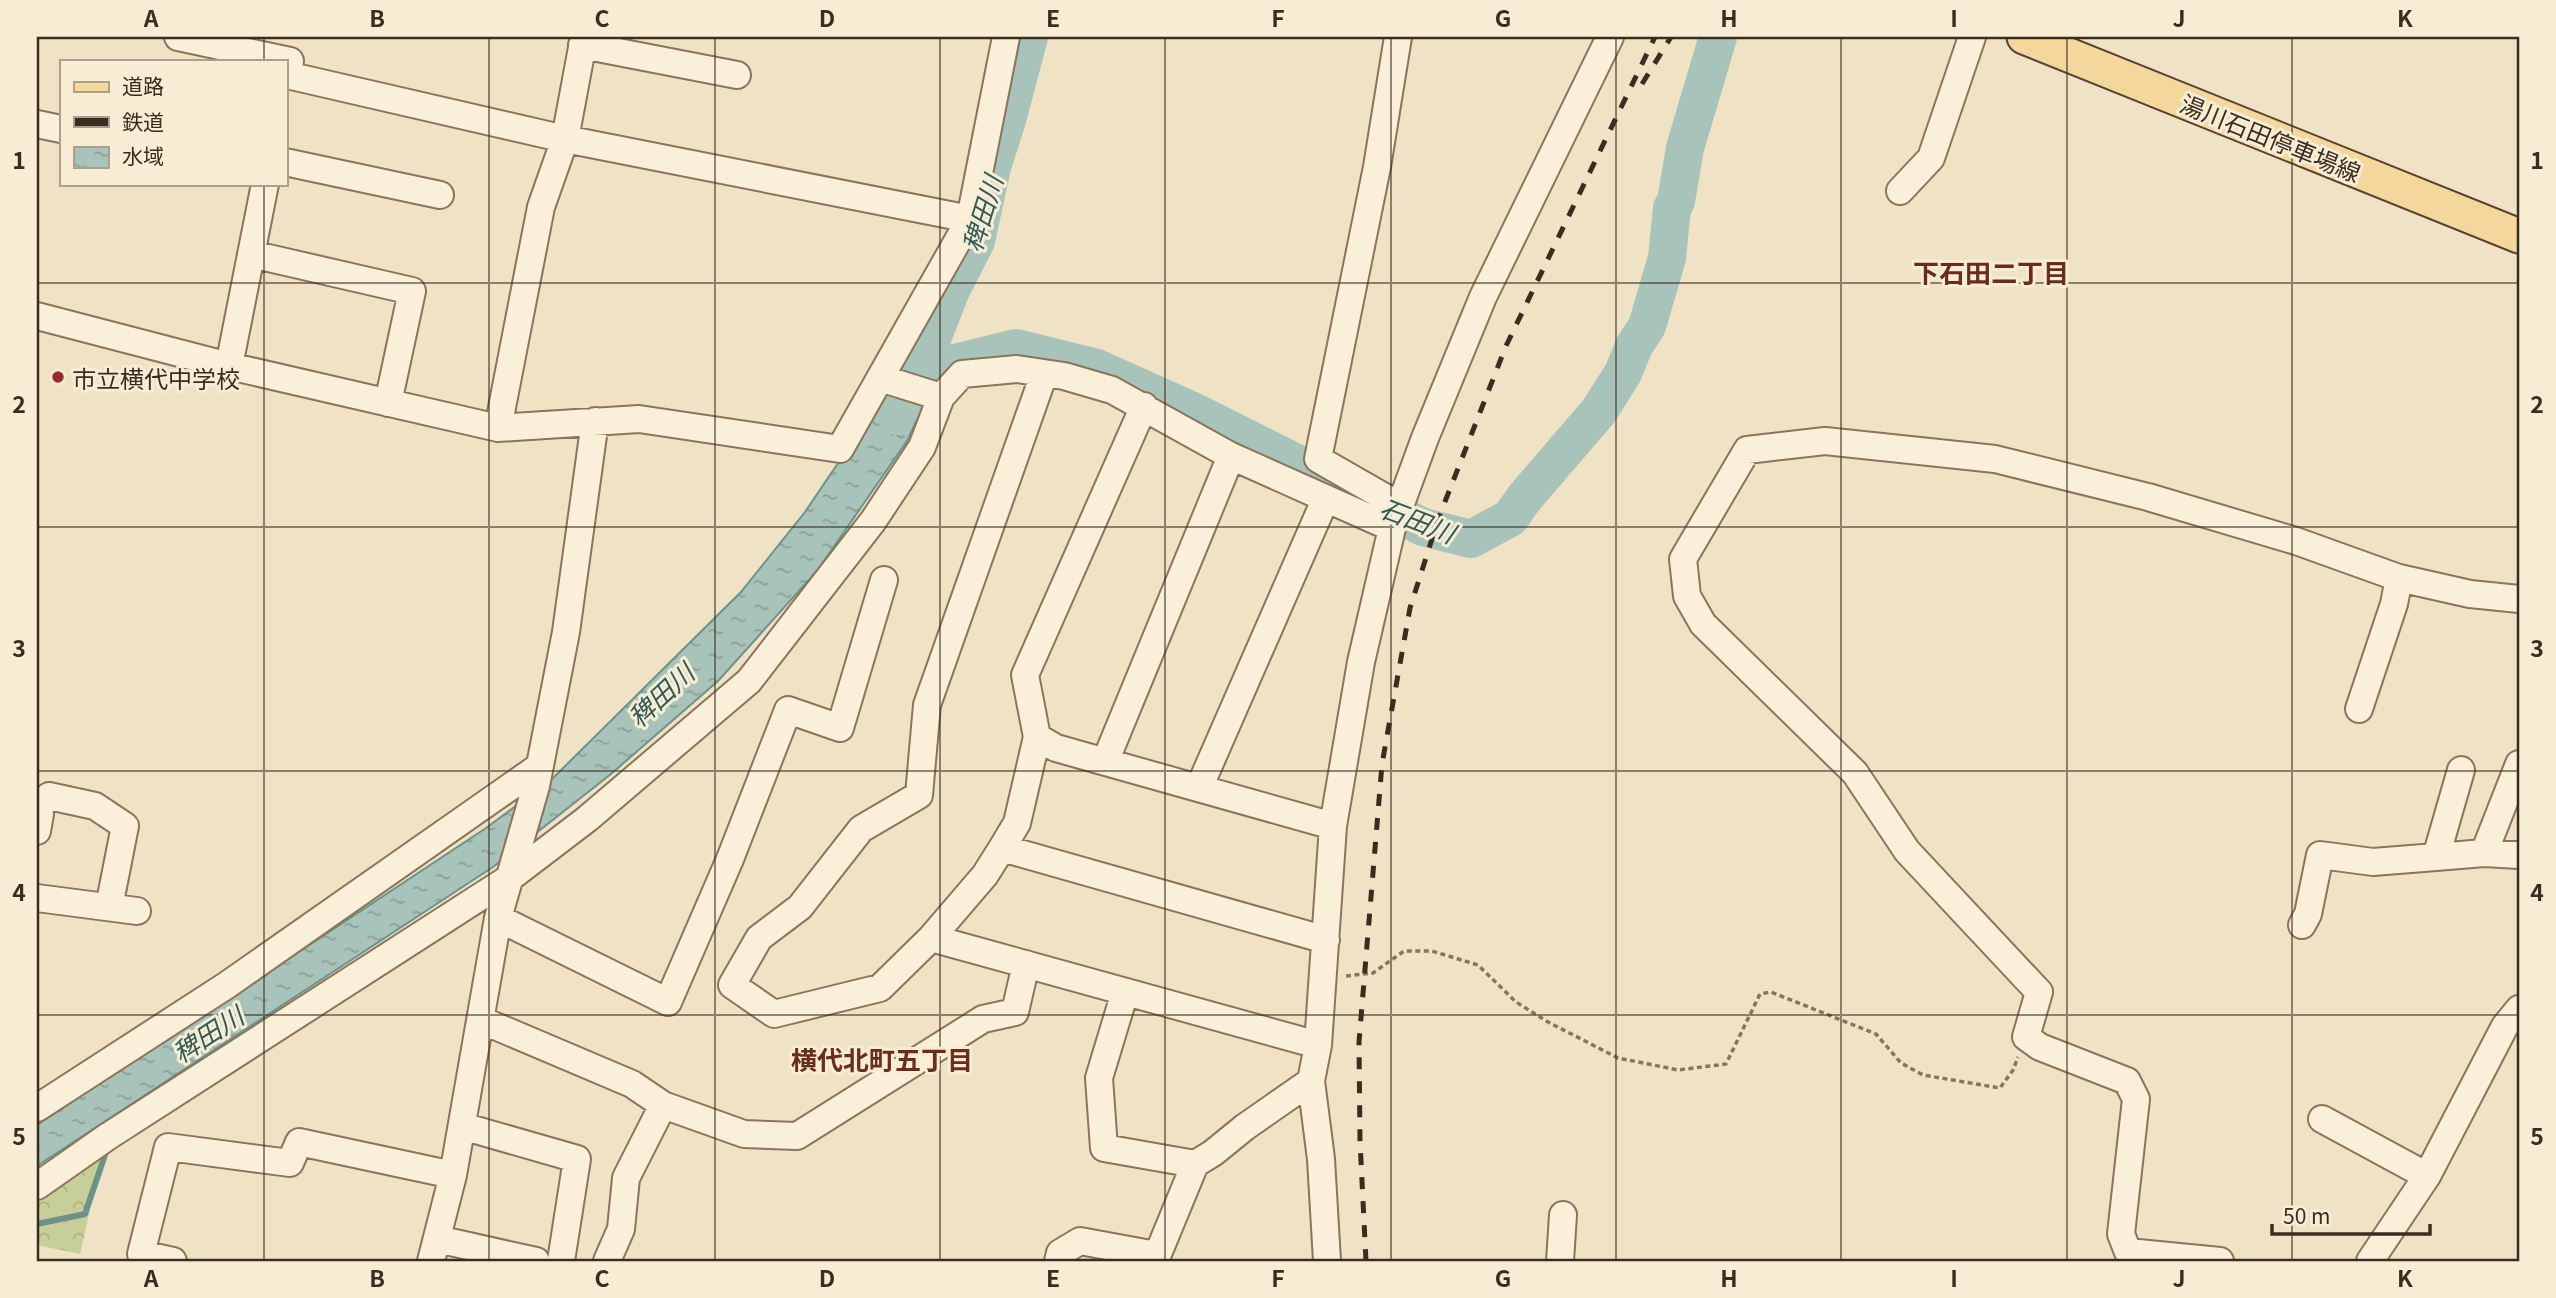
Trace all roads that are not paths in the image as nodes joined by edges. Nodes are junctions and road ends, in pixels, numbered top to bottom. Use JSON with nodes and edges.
{"nodes":[{"id":1,"x":178,"y":37,"type":"edge"},
{"id":2,"x":1006,"y":37,"type":"edge"},
{"id":3,"x":1398,"y":37,"type":"edge"},
{"id":4,"x":1610,"y":37,"type":"edge"},
{"id":5,"x":1972,"y":37,"type":"edge"},
{"id":6,"x":2024,"y":37,"type":"edge"},
{"id":7,"x":583,"y":41,"type":"edge"},
{"id":8,"x":276,"y":60,"type":"edge"},
{"id":9,"x":289,"y":63,"type":"edge"},
{"id":10,"x":737,"y":75,"type":"dead end"},
{"id":11,"x":37,"y":124,"type":"edge"},
{"id":12,"x":60,"y":129,"type":"edge"},
{"id":13,"x":565,"y":139,"type":"junction"},
{"id":14,"x":287,"y":162,"type":"edge"},
{"id":15,"x":265,"y":186,"type":"edge"},
{"id":16,"x":1900,"y":191,"type":"dead end"},
{"id":17,"x":440,"y":195,"type":"dead end"},
{"id":18,"x":970,"y":219,"type":"junction"},
{"id":19,"x":2519,"y":236,"type":"edge"},
{"id":20,"x":251,"y":254,"type":"junction"},
{"id":21,"x":37,"y":316,"type":"edge"},
{"id":22,"x":229,"y":366,"type":"junction"},
{"id":23,"x":1044,"y":374,"type":"junction"},
{"id":24,"x":880,"y":378,"type":"junction"},
{"id":25,"x":941,"y":397,"type":"junction"},
{"id":26,"x":388,"y":403,"type":"junction"},
{"id":27,"x":1144,"y":406,"type":"junction"},
{"id":28,"x":596,"y":421,"type":"junction"},
{"id":29,"x":498,"y":428,"type":"junction"},
{"id":30,"x":1231,"y":456,"type":"junction"},
{"id":31,"x":1325,"y":500,"type":"junction"},
{"id":32,"x":1396,"y":517,"type":"junction"},
{"id":33,"x":2399,"y":578,"type":"junction"},
{"id":34,"x":884,"y":580,"type":"dead end"},
{"id":35,"x":2519,"y":599,"type":"edge"},
{"id":36,"x":2359,"y":709,"type":"dead end"},
{"id":37,"x":1037,"y":737,"type":"junction"},
{"id":38,"x":1105,"y":761,"type":"junction"},
{"id":39,"x":2519,"y":764,"type":"edge"},
{"id":40,"x":2461,"y":770,"type":"dead end"},
{"id":41,"x":538,"y":776,"type":"junction"},
{"id":42,"x":1199,"y":789,"type":"junction"},
{"id":43,"x":43,"y":805,"type":"edge"},
{"id":44,"x":1334,"y":826,"type":"junction"},
{"id":45,"x":37,"y":831,"type":"edge"},
{"id":46,"x":1002,"y":848,"type":"junction"},
{"id":47,"x":2484,"y":853,"type":"junction"},
{"id":48,"x":2519,"y":855,"type":"edge"},
{"id":49,"x":2436,"y":857,"type":"junction"},
{"id":50,"x":513,"y":871,"type":"junction"},
{"id":51,"x":37,"y":898,"type":"edge"},
{"id":52,"x":109,"y":907,"type":"junction"},
{"id":53,"x":137,"y":911,"type":"dead end"},
{"id":54,"x":498,"y":918,"type":"junction"},
{"id":55,"x":2302,"y":925,"type":"dead end"},
{"id":56,"x":931,"y":937,"type":"junction"},
{"id":57,"x":1326,"y":940,"type":"junction"},
{"id":58,"x":1026,"y":964,"type":"junction"},
{"id":59,"x":1125,"y":992,"type":"junction"},
{"id":60,"x":2519,"y":1009,"type":"edge"},
{"id":61,"x":481,"y":1020,"type":"junction"},
{"id":62,"x":1318,"y":1045,"type":"junction"},
{"id":63,"x":1311,"y":1081,"type":"junction"},
{"id":64,"x":663,"y":1105,"type":"junction"},
{"id":65,"x":37,"y":1108,"type":"edge"},
{"id":66,"x":2322,"y":1119,"type":"dead end"},
{"id":67,"x":462,"y":1126,"type":"junction"},
{"id":68,"x":1195,"y":1164,"type":"junction"},
{"id":69,"x":453,"y":1175,"type":"junction"},
{"id":70,"x":2427,"y":1176,"type":"junction"},
{"id":71,"x":37,"y":1186,"type":"edge"},
{"id":72,"x":1563,"y":1215,"type":"dead end"},
{"id":73,"x":434,"y":1250,"type":"edge"},
{"id":74,"x":1156,"y":1258,"type":"edge"},
{"id":75,"x":173,"y":1261,"type":"edge"},
{"id":76,"x":536,"y":1261,"type":"edge"},
{"id":77,"x":561,"y":1261,"type":"edge"},
{"id":78,"x":607,"y":1261,"type":"edge"},
{"id":79,"x":1058,"y":1261,"type":"edge"},
{"id":80,"x":1327,"y":1261,"type":"edge"},
{"id":81,"x":1560,"y":1261,"type":"edge"},
{"id":82,"x":2220,"y":1261,"type":"edge"},
{"id":83,"x":2370,"y":1261,"type":"edge"}],
"edges":[{"from":1,"to":8,"type":"street"},
{"from":2,"to":18,"type":"street"},
{"from":3,"to":32,"type":"street"},
{"from":4,"to":32,"type":"street"},
{"from":5,"to":16,"type":"street"},
{"from":6,"to":19,"type":"main road","name":"湯川石田停車場線"},
{"from":7,"to":10,"type":"street"},
{"from":7,"to":13,"type":"street"},
{"from":9,"to":13,"type":"street"},
{"from":11,"to":12,"type":"street"},
{"from":13,"to":18,"type":"street"},
{"from":13,"to":29,"type":"street"},
{"from":14,"to":17,"type":"street"},
{"from":15,"to":20,"type":"street"},
{"from":18,"to":24,"type":"street"},
{"from":20,"to":22,"type":"street"},
{"from":20,"to":26,"type":"street"},
{"from":21,"to":22,"type":"street"},
{"from":22,"to":26,"type":"street"},
{"from":23,"to":25,"type":"street"},
{"from":23,"to":27,"type":"street"},
{"from":23,"to":56,"type":"street"},
{"from":24,"to":25,"type":"street"},
{"from":24,"to":28,"type":"street"},
{"from":25,"to":50,"type":"street"},
{"from":26,"to":29,"type":"street"},
{"from":27,"to":30,"type":"street"},
{"from":27,"to":37,"type":"street"},
{"from":28,"to":29,"type":"street"},
{"from":28,"to":41,"type":"street"},
{"from":30,"to":31,"type":"street"},
{"from":30,"to":38,"type":"street"},
{"from":31,"to":32,"type":"street"},
{"from":31,"to":42,"type":"street"},
{"from":32,"to":44,"type":"street"},
{"from":33,"to":35,"type":"street"},
{"from":33,"to":36,"type":"street"},
{"from":33,"to":82,"type":"street"},
{"from":34,"to":54,"type":"street"},
{"from":37,"to":38,"type":"street"},
{"from":37,"to":46,"type":"street"},
{"from":38,"to":42,"type":"street"},
{"from":39,"to":47,"type":"street"},
{"from":40,"to":49,"type":"street"},
{"from":41,"to":50,"type":"street"},
{"from":41,"to":65,"type":"street"},
{"from":42,"to":44,"type":"street"},
{"from":43,"to":45,"type":"street"},
{"from":43,"to":52,"type":"street"},
{"from":44,"to":57,"type":"street"},
{"from":46,"to":56,"type":"street"},
{"from":46,"to":57,"type":"street"},
{"from":47,"to":48,"type":"street"},
{"from":47,"to":49,"type":"street"},
{"from":49,"to":55,"type":"street"},
{"from":50,"to":54,"type":"street"},
{"from":50,"to":71,"type":"street"},
{"from":51,"to":52,"type":"street"},
{"from":52,"to":53,"type":"street"},
{"from":54,"to":61,"type":"street"},
{"from":56,"to":58,"type":"street"},
{"from":57,"to":62,"type":"street"},
{"from":58,"to":59,"type":"street"},
{"from":58,"to":64,"type":"street"},
{"from":59,"to":62,"type":"street"},
{"from":59,"to":68,"type":"street"},
{"from":60,"to":70,"type":"street"},
{"from":61,"to":64,"type":"street"},
{"from":61,"to":67,"type":"street"},
{"from":62,"to":63,"type":"street"},
{"from":63,"to":68,"type":"street"},
{"from":63,"to":80,"type":"street"},
{"from":64,"to":78,"type":"street"},
{"from":66,"to":70,"type":"street"},
{"from":67,"to":69,"type":"street"},
{"from":67,"to":77,"type":"street"},
{"from":68,"to":74,"type":"street"},
{"from":69,"to":73,"type":"street"},
{"from":69,"to":75,"type":"street"},
{"from":70,"to":83,"type":"street"},
{"from":72,"to":81,"type":"street"},
{"from":73,"to":76,"type":"street"},
{"from":74,"to":79,"type":"street"}]}
